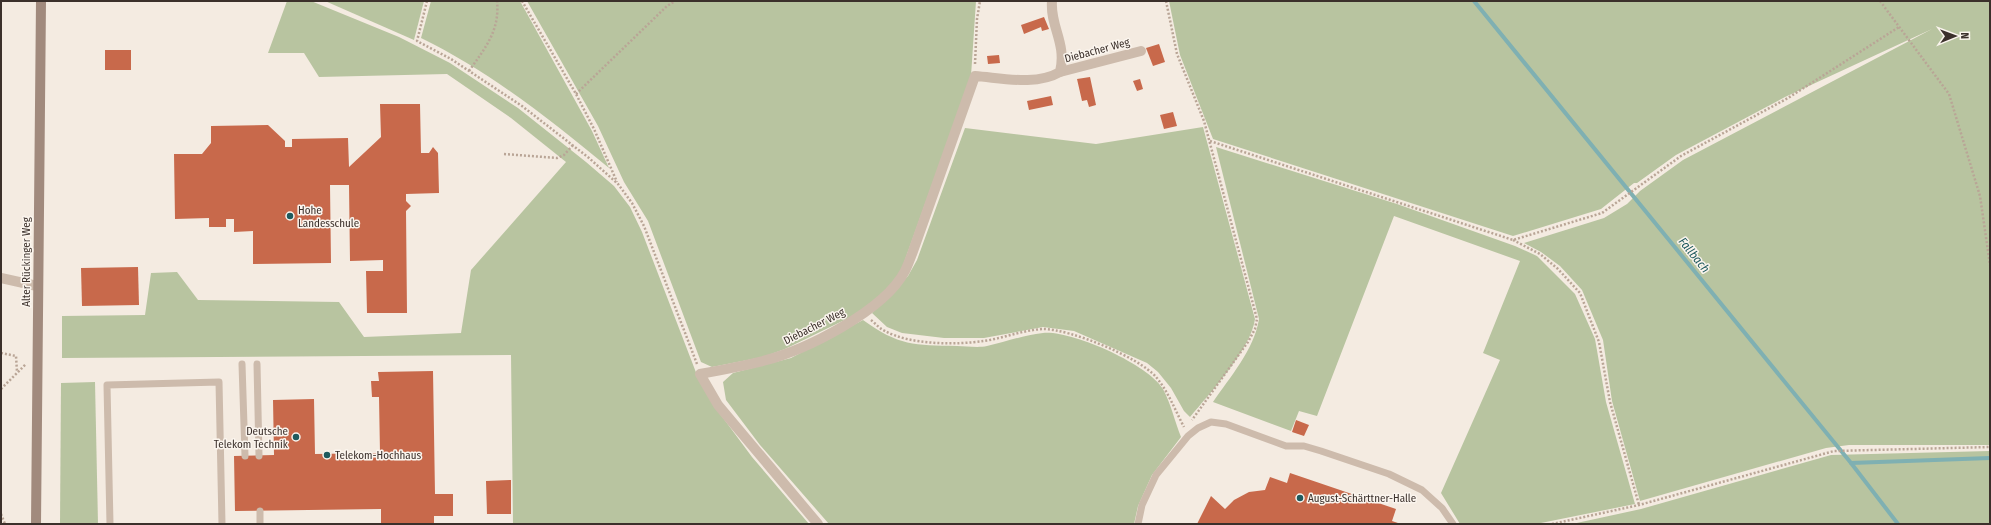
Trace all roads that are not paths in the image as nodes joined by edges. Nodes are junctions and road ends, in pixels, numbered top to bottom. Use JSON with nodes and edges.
{"nodes":[{"id":1,"x":41,"y":1,"type":"edge"},
{"id":2,"x":1052,"y":1,"type":"edge"},
{"id":3,"x":1141,"y":51,"type":"dead end"},
{"id":4,"x":1060,"y":72,"type":"junction"},
{"id":5,"x":1,"y":278,"type":"edge"},
{"id":6,"x":38,"y":286,"type":"junction"},
{"id":7,"x":242,"y":364,"type":"dead end"},
{"id":8,"x":257,"y":364,"type":"dead end"},
{"id":9,"x":244,"y":456,"type":"dead end"},
{"id":10,"x":259,"y":456,"type":"dead end"},
{"id":11,"x":260,"y":511,"type":"dead end"},
{"id":12,"x":36,"y":524,"type":"edge"},
{"id":13,"x":110,"y":524,"type":"edge"},
{"id":14,"x":222,"y":524,"type":"edge"},
{"id":15,"x":260,"y":524,"type":"edge"},
{"id":16,"x":818,"y":524,"type":"edge"},
{"id":17,"x":1138,"y":524,"type":"edge"},
{"id":18,"x":1453,"y":524,"type":"edge"}],
"edges":[{"from":1,"to":6,"type":"street","name":"Alter Rückinger Weg"},
{"from":2,"to":4,"type":"street","name":"Diebacher Weg"},
{"from":3,"to":4,"type":"street","name":"Diebacher Weg"},
{"from":4,"to":16,"type":"street","name":"Diebacher Weg"},
{"from":5,"to":6,"type":"street"},
{"from":6,"to":12,"type":"street","name":"Alter Rückinger Weg"},
{"from":7,"to":9,"type":"lane"},
{"from":8,"to":10,"type":"lane"},
{"from":11,"to":15,"type":"lane"},
{"from":13,"to":14,"type":"lane"},
{"from":17,"to":18,"type":"lane"}]}
